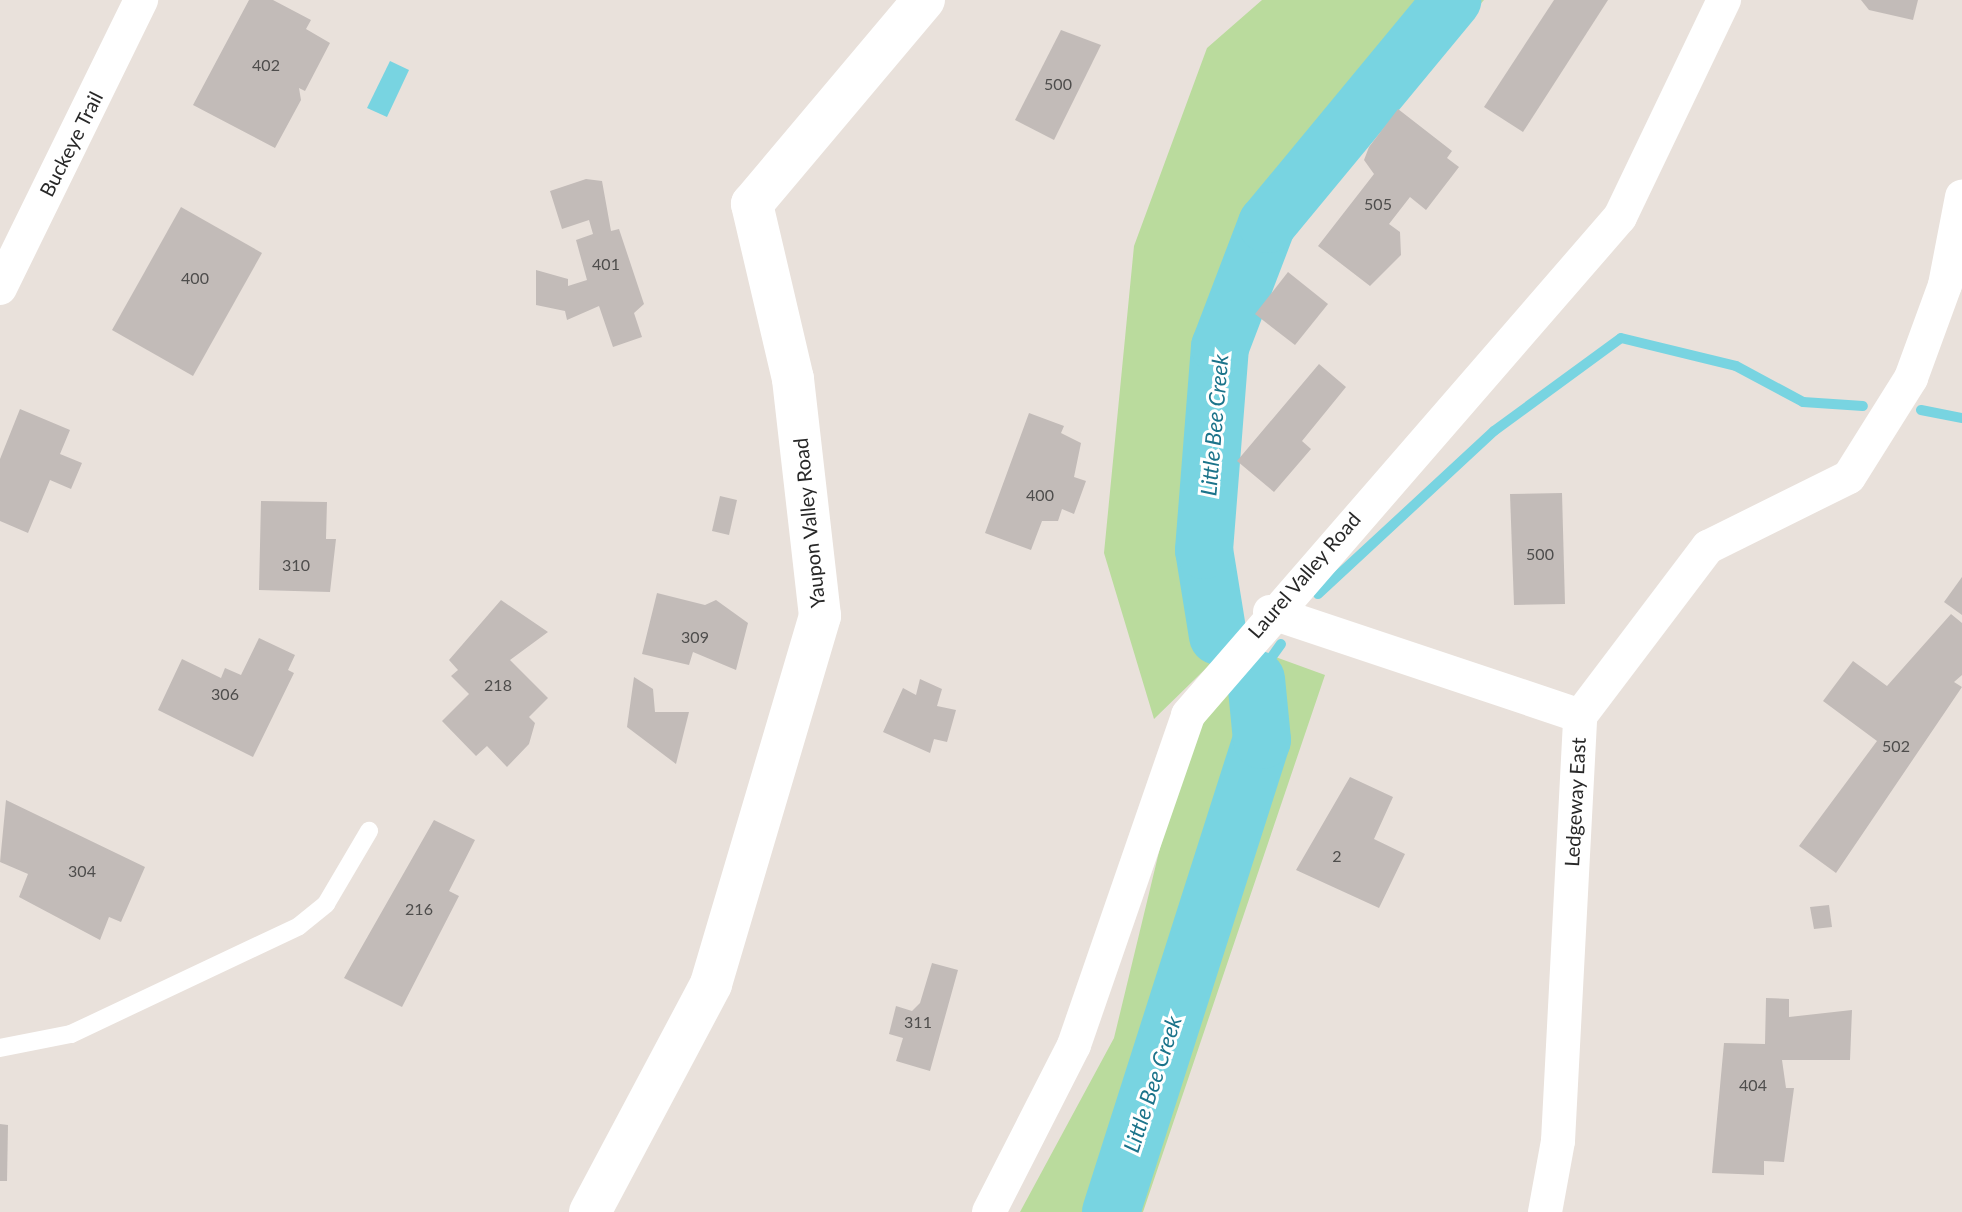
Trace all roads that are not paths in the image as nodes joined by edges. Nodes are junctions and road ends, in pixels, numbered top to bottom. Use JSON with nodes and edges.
{"nodes":[{"id":1,"x":141,"y":0,"type":"edge"},
{"id":2,"x":924,"y":0,"type":"edge"},
{"id":3,"x":1724,"y":0,"type":"edge"},
{"id":4,"x":1962,"y":197,"type":"edge"},
{"id":5,"x":0,"y":288,"type":"edge"},
{"id":6,"x":1270,"y":612,"type":"junction"},
{"id":7,"x":1580,"y":716,"type":"junction"},
{"id":8,"x":369,"y":831,"type":"dead end"},
{"id":9,"x":0,"y":1048,"type":"edge"},
{"id":10,"x":590,"y":1212,"type":"edge"},
{"id":11,"x":989,"y":1212,"type":"edge"},
{"id":12,"x":1545,"y":1212,"type":"edge"}],
"edges":[{"from":1,"to":5,"type":"street","name":"Buckeye Trail"},
{"from":2,"to":10,"type":"street","name":"Yaupon Valley Road"},
{"from":3,"to":6,"type":"street","name":"Laurel Valley Road"},
{"from":4,"to":7,"type":"street"},
{"from":6,"to":7,"type":"street","name":"Ledgeway East"},
{"from":6,"to":11,"type":"street","name":"Laurel Valley Road"},
{"from":7,"to":12,"type":"street","name":"Ledgeway East"},
{"from":8,"to":9,"type":"lane"}]}
